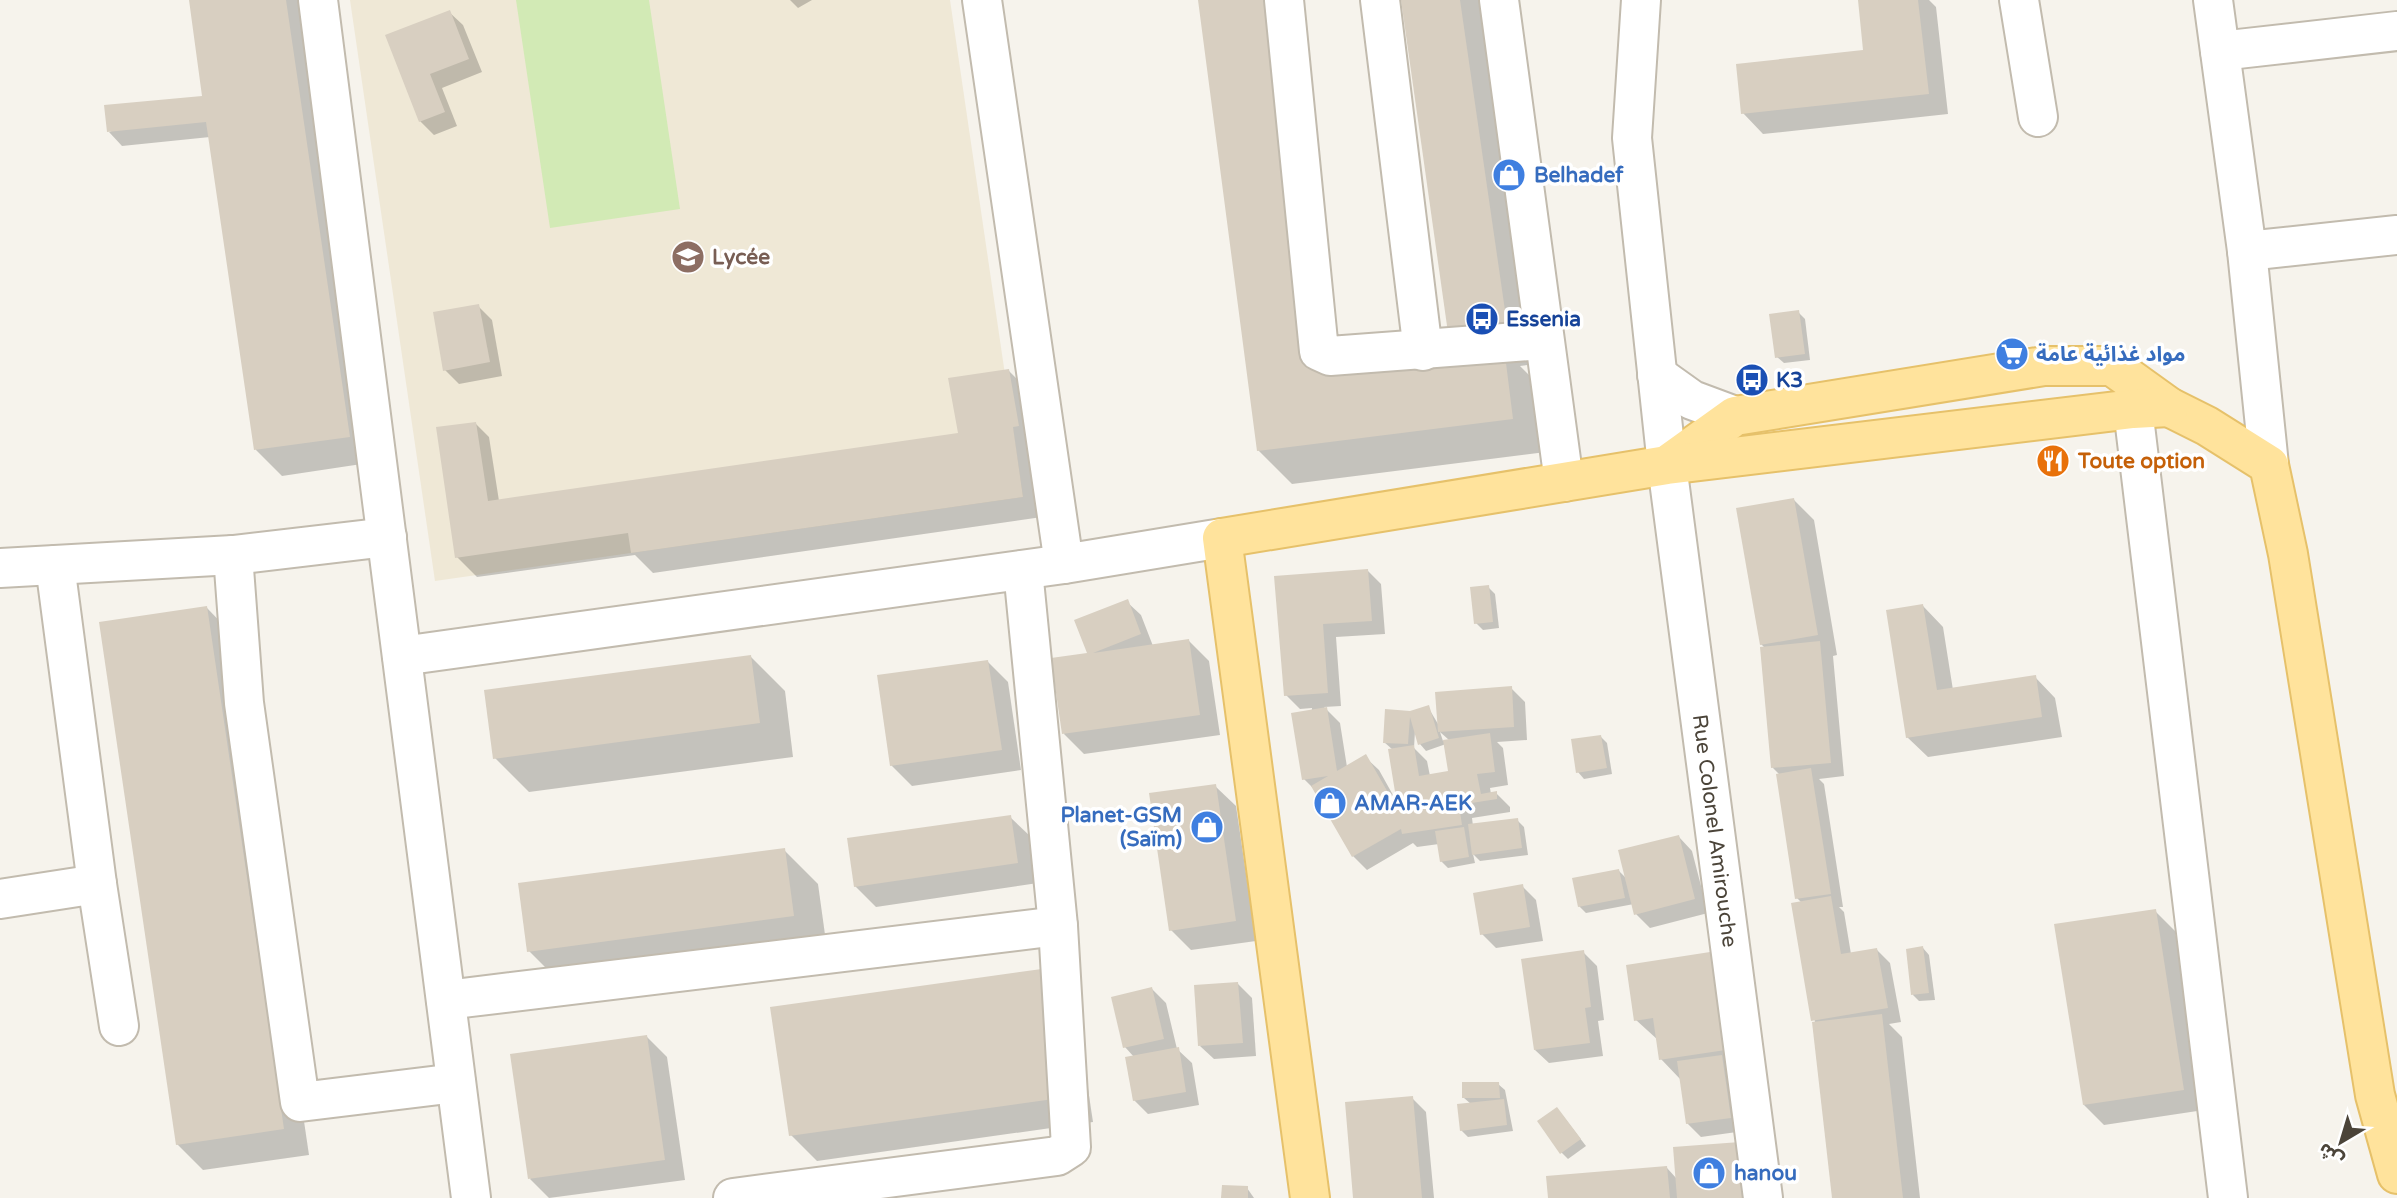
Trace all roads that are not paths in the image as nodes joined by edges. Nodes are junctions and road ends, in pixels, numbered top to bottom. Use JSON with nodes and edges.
{"nodes":[{"id":1,"x":318,"y":0,"type":"edge"},
{"id":2,"x":982,"y":0,"type":"edge"},
{"id":3,"x":1284,"y":0,"type":"edge"},
{"id":4,"x":1380,"y":0,"type":"edge"},
{"id":5,"x":1499,"y":0,"type":"edge"},
{"id":6,"x":1641,"y":0,"type":"edge"},
{"id":7,"x":2020,"y":0,"type":"edge"},
{"id":8,"x":2213,"y":0,"type":"edge"},
{"id":9,"x":2397,"y":31,"type":"edge"},
{"id":10,"x":2220,"y":51,"type":"junction"},
{"id":11,"x":2038,"y":117,"type":"dead end"},
{"id":12,"x":2397,"y":235,"type":"edge"},
{"id":13,"x":2247,"y":251,"type":"junction"},
{"id":14,"x":1544,"y":340,"type":"junction"},
{"id":15,"x":1423,"y":351,"type":"junction"},
{"id":16,"x":1657,"y":375,"type":"junction"},
{"id":17,"x":2151,"y":408,"type":"junction"},
{"id":18,"x":1735,"y":416,"type":"junction"},
{"id":19,"x":1667,"y":465,"type":"junction"},
{"id":20,"x":2269,"y":465,"type":"junction"},
{"id":21,"x":1564,"y":482,"type":"junction"},
{"id":22,"x":387,"y":537,"type":"junction"},
{"id":23,"x":1222,"y":538,"type":"junction"},
{"id":24,"x":233,"y":555,"type":"junction"},
{"id":25,"x":1064,"y":564,"type":"junction"},
{"id":26,"x":55,"y":565,"type":"junction"},
{"id":27,"x":0,"y":568,"type":"edge"},
{"id":28,"x":1023,"y":570,"type":"junction"},
{"id":29,"x":402,"y":656,"type":"junction"},
{"id":30,"x":97,"y":884,"type":"junction"},
{"id":31,"x":0,"y":899,"type":"edge"},
{"id":32,"x":1058,"y":926,"type":"junction"},
{"id":33,"x":446,"y":1000,"type":"junction"},
{"id":34,"x":119,"y":1026,"type":"dead end"},
{"id":35,"x":456,"y":1083,"type":"junction"},
{"id":36,"x":2397,"y":1174,"type":"edge"},
{"id":37,"x":471,"y":1198,"type":"edge"},
{"id":38,"x":733,"y":1198,"type":"edge"},
{"id":39,"x":1310,"y":1198,"type":"edge"},
{"id":40,"x":1763,"y":1198,"type":"edge"},
{"id":41,"x":2228,"y":1198,"type":"edge"}],
"edges":[{"from":1,"to":22,"type":"street"},
{"from":2,"to":25,"type":"street"},
{"from":3,"to":15,"type":"street"},
{"from":4,"to":15,"type":"street"},
{"from":5,"to":14,"type":"street"},
{"from":6,"to":16,"type":"street","name":"Rue Colonel Amirouche"},
{"from":7,"to":11,"type":"street"},
{"from":8,"to":10,"type":"street"},
{"from":9,"to":10,"type":"street"},
{"from":10,"to":13,"type":"street"},
{"from":12,"to":13,"type":"street"},
{"from":13,"to":20,"type":"street"},
{"from":14,"to":15,"type":"street"},
{"from":14,"to":21,"type":"street"},
{"from":16,"to":18,"type":"street"},
{"from":16,"to":19,"type":"street","name":"Rue Colonel Amirouche"},
{"from":17,"to":18,"type":"main road"},
{"from":17,"to":19,"type":"main road"},
{"from":17,"to":20,"type":"main road"},
{"from":17,"to":41,"type":"street"},
{"from":18,"to":19,"type":"main road"},
{"from":19,"to":21,"type":"main road"},
{"from":19,"to":40,"type":"street","name":"Rue Colonel Amirouche"},
{"from":20,"to":36,"type":"main road"},
{"from":21,"to":23,"type":"main road"},
{"from":22,"to":24,"type":"street"},
{"from":22,"to":29,"type":"street"},
{"from":23,"to":25,"type":"street"},
{"from":23,"to":39,"type":"main road"},
{"from":24,"to":26,"type":"street"},
{"from":24,"to":35,"type":"street"},
{"from":25,"to":28,"type":"street"},
{"from":26,"to":27,"type":"street"},
{"from":26,"to":30,"type":"street"},
{"from":28,"to":29,"type":"street"},
{"from":28,"to":32,"type":"street"},
{"from":29,"to":33,"type":"street"},
{"from":30,"to":31,"type":"street"},
{"from":30,"to":34,"type":"street"},
{"from":32,"to":33,"type":"street"},
{"from":32,"to":38,"type":"street"},
{"from":33,"to":35,"type":"street"},
{"from":35,"to":37,"type":"street"}]}
